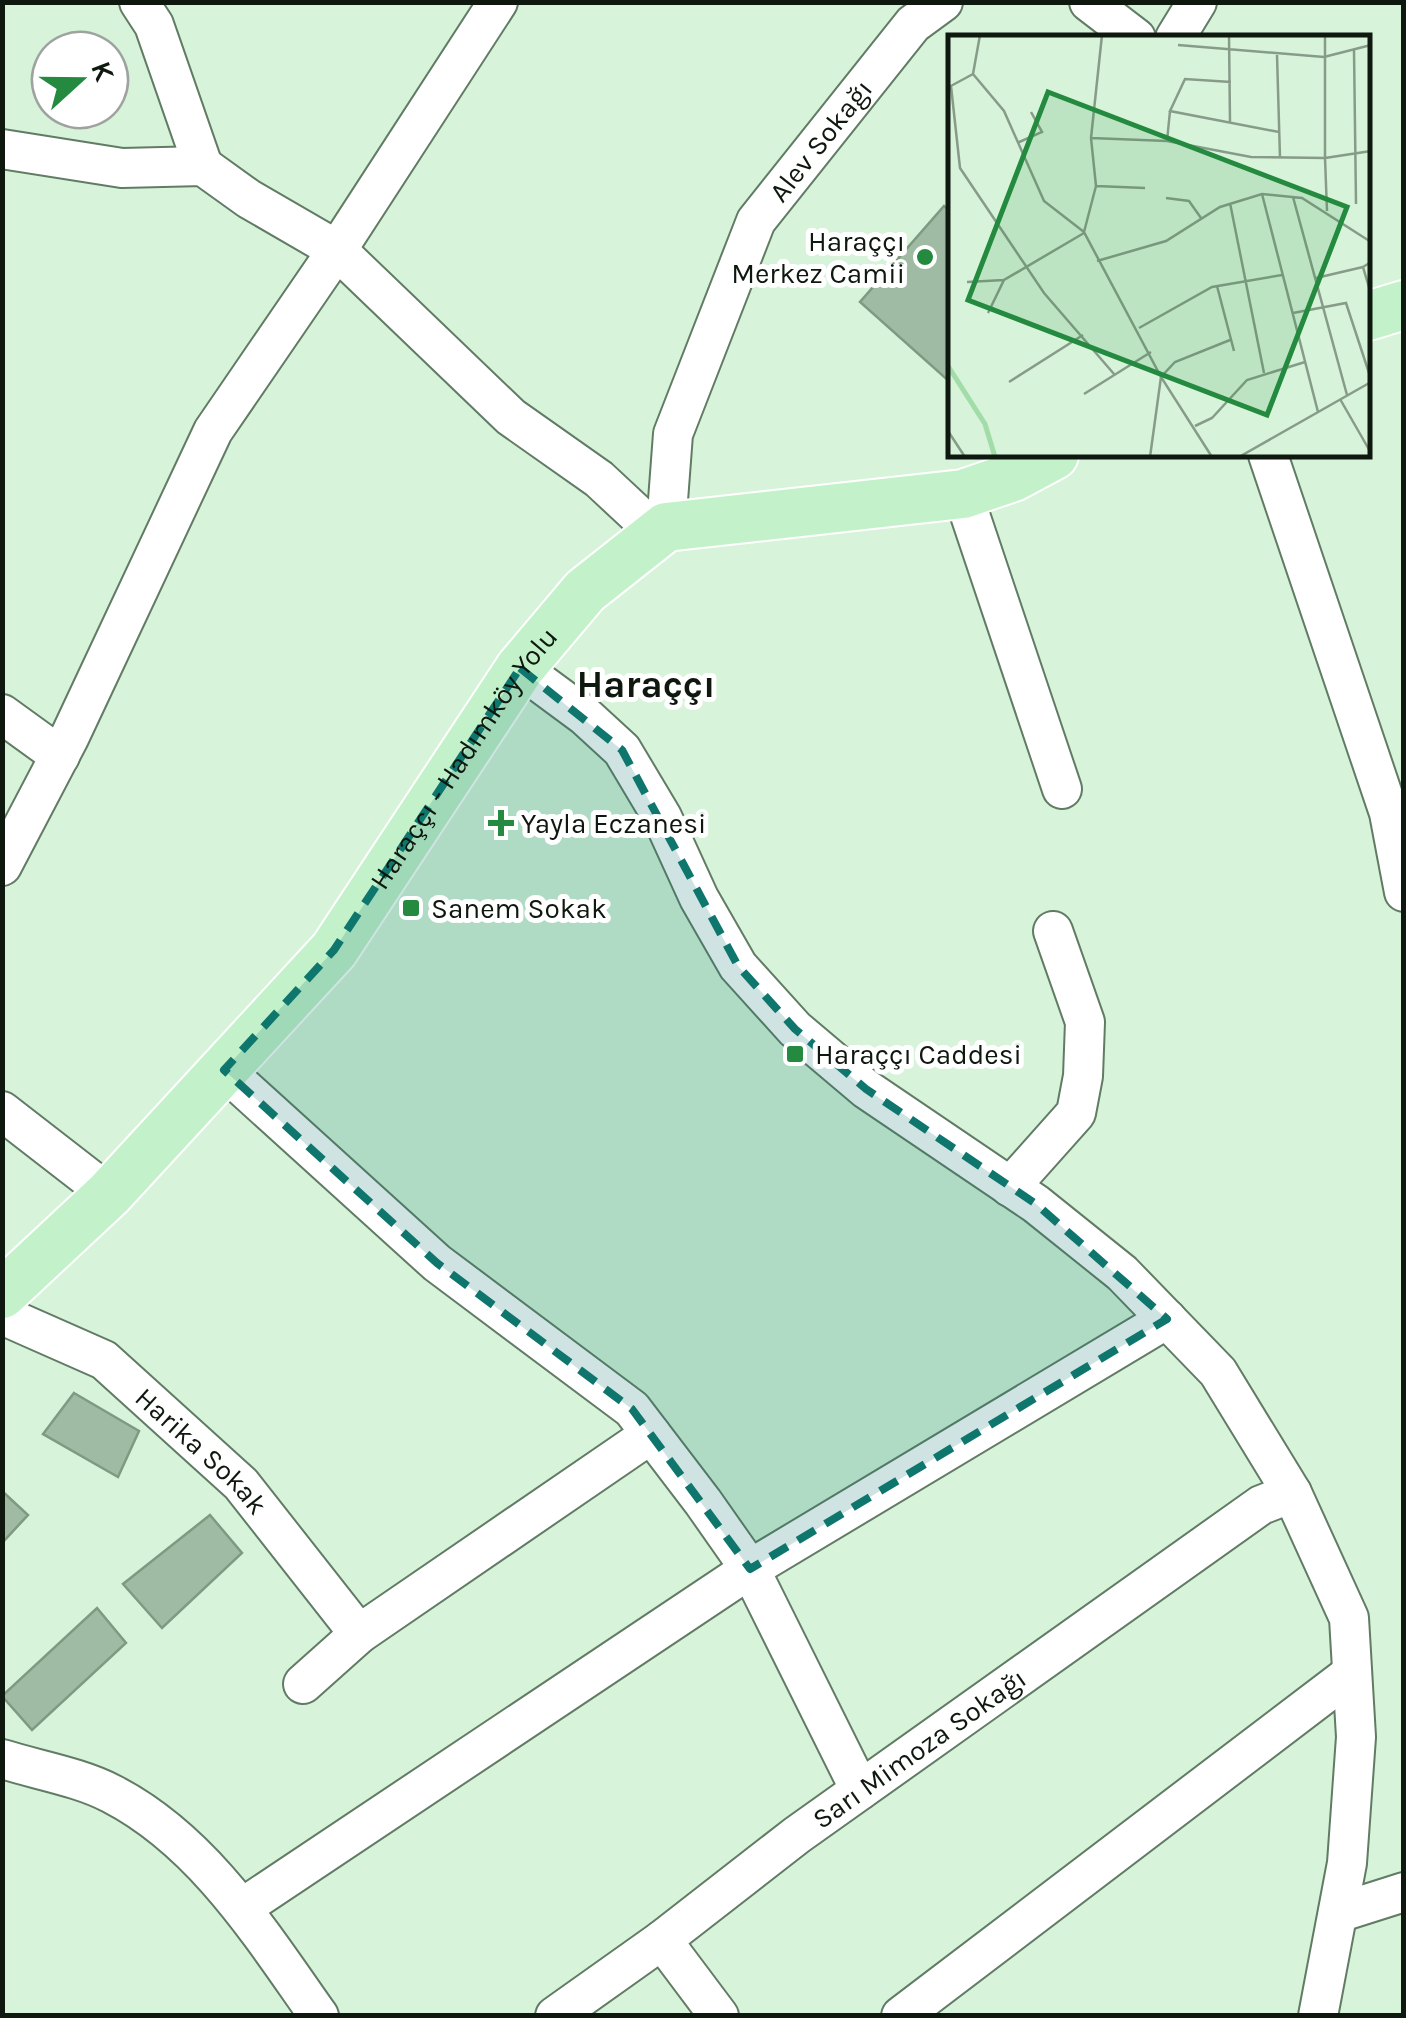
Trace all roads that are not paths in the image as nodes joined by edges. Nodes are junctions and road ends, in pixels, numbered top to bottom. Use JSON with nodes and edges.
{"nodes":[{"id":1,"x":140,"y":2,"type":"edge"},
{"id":2,"x":498,"y":2,"type":"edge"},
{"id":3,"x":943,"y":2,"type":"edge"},
{"id":4,"x":1088,"y":2,"type":"edge"},
{"id":5,"x":1198,"y":2,"type":"edge"},
{"id":6,"x":1132,"y":35,"type":"edge"},
{"id":7,"x":1176,"y":35,"type":"edge"},
{"id":8,"x":2,"y":149,"type":"edge"},
{"id":9,"x":202,"y":166,"type":"junction"},
{"id":10,"x":338,"y":250,"type":"junction"},
{"id":11,"x":1404,"y":305,"type":"edge"},
{"id":12,"x":1371,"y":315,"type":"edge"},
{"id":13,"x":1048,"y":458,"type":"edge"},
{"id":14,"x":1269,"y":458,"type":"edge"},
{"id":15,"x":964,"y":494,"type":"junction"},
{"id":16,"x":662,"y":530,"type":"junction"},
{"id":17,"x":520,"y":668,"type":"junction"},
{"id":18,"x":2,"y":714,"type":"edge"},
{"id":19,"x":60,"y":756,"type":"junction"},
{"id":20,"x":1062,"y":789,"type":"dead end"},
{"id":21,"x":1396,"y":811,"type":"edge"},
{"id":22,"x":2,"y":866,"type":"edge"},
{"id":23,"x":1404,"y":892,"type":"edge"},
{"id":24,"x":1052,"y":931,"type":"dead end"},
{"id":25,"x":224,"y":1070,"type":"junction"},
{"id":26,"x":2,"y":1111,"type":"edge"},
{"id":27,"x":1010,"y":1187,"type":"junction"},
{"id":28,"x":109,"y":1194,"type":"junction"},
{"id":29,"x":2,"y":1294,"type":"edge"},
{"id":30,"x":2,"y":1315,"type":"edge"},
{"id":31,"x":1167,"y":1320,"type":"junction"},
{"id":32,"x":650,"y":1434,"type":"junction"},
{"id":33,"x":1292,"y":1492,"type":"junction"},
{"id":34,"x":750,"y":1570,"type":"junction"},
{"id":35,"x":360,"y":1634,"type":"junction"},
{"id":36,"x":1352,"y":1672,"type":"junction"},
{"id":37,"x":303,"y":1684,"type":"dead end"},
{"id":38,"x":2,"y":1759,"type":"edge"},
{"id":39,"x":860,"y":1790,"type":"junction"},
{"id":40,"x":1404,"y":1892,"type":"edge"},
{"id":41,"x":242,"y":1908,"type":"junction"},
{"id":42,"x":1338,"y":1913,"type":"junction"},
{"id":43,"x":662,"y":1940,"type":"junction"},
{"id":44,"x":917,"y":2011,"type":"edge"},
{"id":45,"x":319,"y":2016,"type":"edge"},
{"id":46,"x":555,"y":2016,"type":"edge"},
{"id":47,"x":719,"y":2016,"type":"edge"},
{"id":48,"x":1318,"y":2016,"type":"edge"}],
"edges":[{"from":1,"to":9,"type":"street"},
{"from":2,"to":10,"type":"street"},
{"from":3,"to":16,"type":"street","name":"Alev Sokağı"},
{"from":4,"to":6,"type":"street"},
{"from":5,"to":7,"type":"street"},
{"from":8,"to":9,"type":"street"},
{"from":9,"to":10,"type":"street"},
{"from":10,"to":16,"type":"street"},
{"from":10,"to":19,"type":"street"},
{"from":11,"to":12,"type":"main road"},
{"from":13,"to":15,"type":"main road"},
{"from":14,"to":21,"type":"street"},
{"from":15,"to":16,"type":"main road"},
{"from":15,"to":20,"type":"street"},
{"from":16,"to":17,"type":"main road","name":"Haraççı - Hadımköy Yolu"},
{"from":17,"to":25,"type":"main road","name":"Haraççı - Hadımköy Yolu"},
{"from":17,"to":27,"type":"street"},
{"from":18,"to":19,"type":"street"},
{"from":19,"to":22,"type":"street"},
{"from":21,"to":23,"type":"street"},
{"from":24,"to":27,"type":"street"},
{"from":25,"to":28,"type":"main road","name":"Haraççı - Hadımköy Yolu"},
{"from":25,"to":32,"type":"street"},
{"from":26,"to":28,"type":"street"},
{"from":27,"to":31,"type":"street"},
{"from":28,"to":29,"type":"main road","name":"Haraççı - Hadımköy Yolu"},
{"from":30,"to":35,"type":"street","name":"Harika Sokak"},
{"from":31,"to":33,"type":"street"},
{"from":31,"to":34,"type":"street"},
{"from":32,"to":34,"type":"street"},
{"from":32,"to":35,"type":"street"},
{"from":33,"to":36,"type":"street"},
{"from":33,"to":39,"type":"street","name":"Sarı Mimoza Sokağı"},
{"from":34,"to":39,"type":"street"},
{"from":34,"to":41,"type":"street"},
{"from":35,"to":37,"type":"street"},
{"from":36,"to":42,"type":"street"},
{"from":36,"to":44,"type":"street"},
{"from":38,"to":41,"type":"street"},
{"from":39,"to":43,"type":"street","name":"Sarı Mimoza Sokağı"},
{"from":40,"to":42,"type":"street"},
{"from":41,"to":45,"type":"street"},
{"from":42,"to":48,"type":"street"},
{"from":43,"to":46,"type":"street","name":"Sarı Mimoza Sokağı"},
{"from":43,"to":47,"type":"street"}]}
